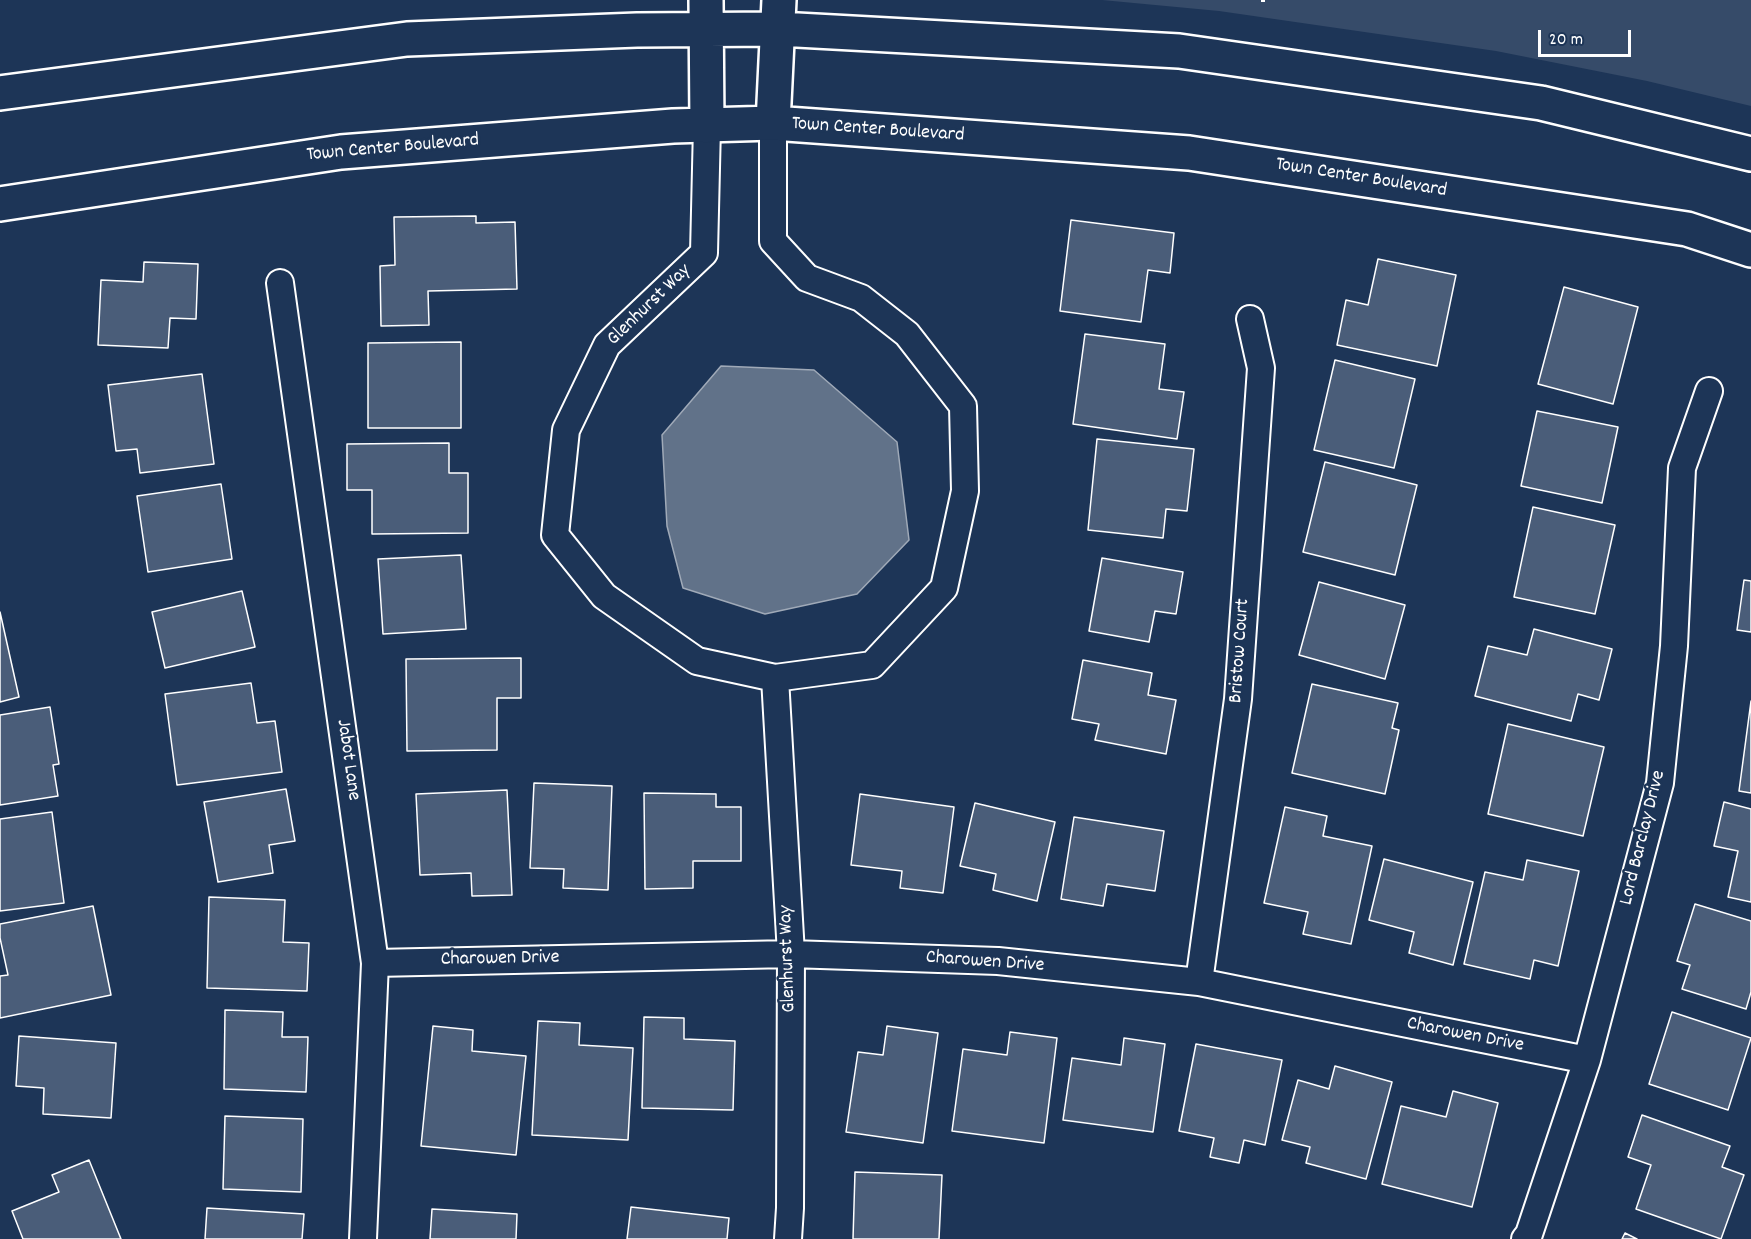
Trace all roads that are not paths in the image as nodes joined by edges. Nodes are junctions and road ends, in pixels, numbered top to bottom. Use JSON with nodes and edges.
{"nodes":[{"id":1,"x":779,"y":14,"type":"edge"},
{"id":2,"x":706,"y":15,"type":"edge"},
{"id":3,"x":0,"y":93,"type":"edge"},
{"id":4,"x":773,"y":123,"type":"junction"},
{"id":5,"x":707,"y":126,"type":"junction"},
{"id":6,"x":1751,"y":154,"type":"edge"},
{"id":7,"x":0,"y":204,"type":"edge"},
{"id":8,"x":1751,"y":250,"type":"edge"},
{"id":9,"x":280,"y":283,"type":"dead end"},
{"id":10,"x":1250,"y":319,"type":"dead end"},
{"id":11,"x":1709,"y":391,"type":"dead end"},
{"id":12,"x":775,"y":678,"type":"junction"},
{"id":13,"x":791,"y":954,"type":"junction"},
{"id":14,"x":375,"y":963,"type":"junction"},
{"id":15,"x":1199,"y":982,"type":"junction"},
{"id":16,"x":1587,"y":1060,"type":"junction"},
{"id":17,"x":363,"y":1239,"type":"edge"},
{"id":18,"x":788,"y":1239,"type":"edge"},
{"id":19,"x":1525,"y":1239,"type":"edge"}],
"edges":[{"from":1,"to":2,"type":"street"},
{"from":1,"to":4,"type":"street"},
{"from":1,"to":6,"type":"street"},
{"from":2,"to":3,"type":"street"},
{"from":2,"to":5,"type":"street"},
{"from":4,"to":5,"type":"street","name":"Town Center Boulevard"},
{"from":4,"to":8,"type":"street","name":"Town Center Boulevard"},
{"from":4,"to":12,"type":"street","name":"Glenhurst Way"},
{"from":5,"to":7,"type":"street","name":"Town Center Boulevard"},
{"from":5,"to":12,"type":"street","name":"Glenhurst Way"},
{"from":9,"to":14,"type":"street","name":"Jabot Lane"},
{"from":10,"to":15,"type":"street","name":"Bristow Court"},
{"from":11,"to":16,"type":"street","name":"Lord Barclay Drive"},
{"from":12,"to":13,"type":"street","name":"Glenhurst Way"},
{"from":13,"to":14,"type":"street","name":"Charowen Drive"},
{"from":13,"to":15,"type":"street","name":"Charowen Drive"},
{"from":13,"to":18,"type":"street","name":"Glenhurst Way"},
{"from":14,"to":17,"type":"street","name":"Jabot Lane"},
{"from":15,"to":16,"type":"street","name":"Charowen Drive"},
{"from":16,"to":19,"type":"street","name":"Lord Barclay Drive"}]}
